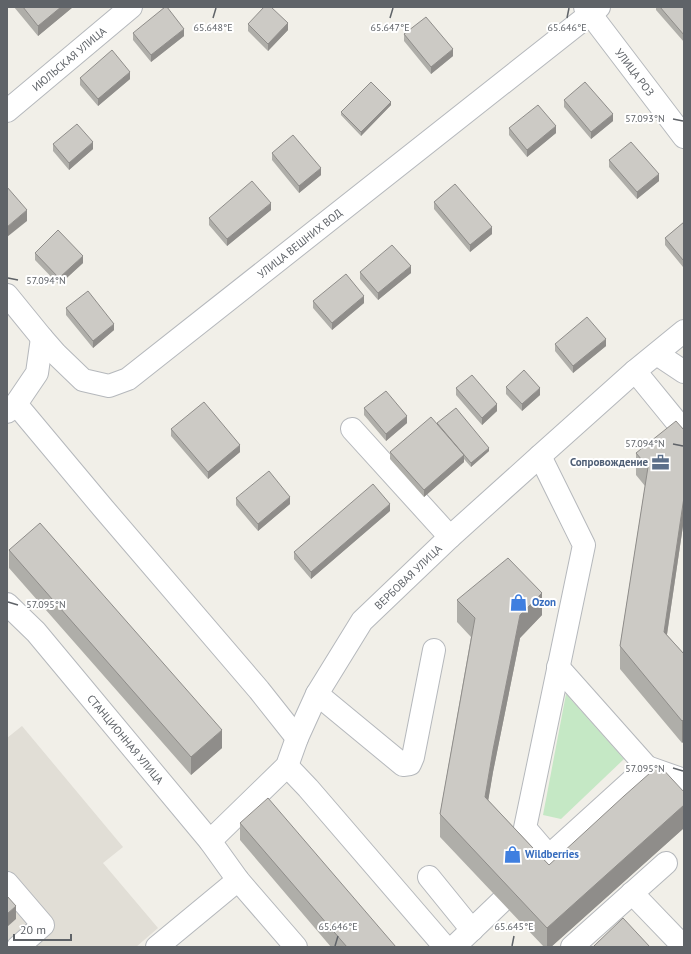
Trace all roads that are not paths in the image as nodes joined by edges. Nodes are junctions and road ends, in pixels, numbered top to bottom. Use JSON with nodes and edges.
{"nodes":[{"id":1,"x":131,"y":7,"type":"edge"},
{"id":2,"x":592,"y":9,"type":"edge"},
{"id":3,"x":7,"y":111,"type":"edge"},
{"id":4,"x":684,"y":137,"type":"edge"},
{"id":5,"x":7,"y":295,"type":"edge"},
{"id":6,"x":684,"y":331,"type":"edge"},
{"id":7,"x":42,"y":338,"type":"junction"},
{"id":8,"x":657,"y":354,"type":"junction"},
{"id":9,"x":635,"y":371,"type":"junction"},
{"id":10,"x":684,"y":372,"type":"edge"},
{"id":11,"x":12,"y":408,"type":"edge"},
{"id":12,"x":352,"y":429,"type":"dead end"},
{"id":13,"x":684,"y":431,"type":"edge"},
{"id":14,"x":540,"y":456,"type":"junction"},
{"id":15,"x":450,"y":537,"type":"junction"},
{"id":16,"x":7,"y":604,"type":"edge"},
{"id":17,"x":434,"y":650,"type":"dead end"},
{"id":18,"x":558,"y":667,"type":"junction"},
{"id":19,"x":317,"y":694,"type":"junction"},
{"id":20,"x":297,"y":738,"type":"junction"},
{"id":21,"x":288,"y":766,"type":"junction"},
{"id":22,"x":647,"y":767,"type":"junction"},
{"id":23,"x":684,"y":780,"type":"edge"},
{"id":24,"x":210,"y":841,"type":"junction"},
{"id":25,"x":549,"y":856,"type":"junction"},
{"id":26,"x":666,"y":863,"type":"dead end"},
{"id":27,"x":533,"y":871,"type":"edge"},
{"id":28,"x":429,"y":878,"type":"dead end"},
{"id":29,"x":238,"y":880,"type":"junction"},
{"id":30,"x":7,"y":883,"type":"edge"},
{"id":31,"x":632,"y":893,"type":"junction"},
{"id":32,"x":501,"y":902,"type":"edge"},
{"id":33,"x":472,"y":930,"type":"junction"},
{"id":34,"x":18,"y":947,"type":"edge"},
{"id":35,"x":157,"y":947,"type":"edge"},
{"id":36,"x":296,"y":947,"type":"edge"},
{"id":37,"x":445,"y":947,"type":"edge"},
{"id":38,"x":454,"y":947,"type":"edge"},
{"id":39,"x":572,"y":947,"type":"edge"},
{"id":40,"x":684,"y":947,"type":"edge"}],
"edges":[{"from":1,"to":3,"type":"street","name":"ИЮЛЬСКАЯ УЛИЦА"},
{"from":2,"to":4,"type":"street","name":"УЛИЦА РОЗ"},
{"from":2,"to":7,"type":"street","name":"УЛИЦА ВЕШНИХ ВОД"},
{"from":5,"to":7,"type":"street","name":"УЛИЦА ВЕШНИХ ВОД"},
{"from":6,"to":8,"type":"street"},
{"from":7,"to":11,"type":"street"},
{"from":8,"to":9,"type":"street","name":"ВЕРБОВАЯ УЛИЦА"},
{"from":8,"to":10,"type":"street"},
{"from":9,"to":13,"type":"street"},
{"from":9,"to":14,"type":"street","name":"ВЕРБОВАЯ УЛИЦА"},
{"from":11,"to":20,"type":"street"},
{"from":12,"to":15,"type":"street"},
{"from":14,"to":15,"type":"street","name":"ВЕРБОВАЯ УЛИЦА"},
{"from":14,"to":18,"type":"street"},
{"from":15,"to":19,"type":"street","name":"ВЕРБОВАЯ УЛИЦА"},
{"from":16,"to":24,"type":"street","name":"СТАНЦИОННАЯ УЛИЦА"},
{"from":17,"to":19,"type":"street"},
{"from":18,"to":22,"type":"street"},
{"from":18,"to":25,"type":"street"},
{"from":19,"to":20,"type":"street","name":"ВЕРБОВАЯ УЛИЦА"},
{"from":20,"to":21,"type":"street","name":"ВЕРБОВАЯ УЛИЦА"},
{"from":21,"to":24,"type":"street","name":"ВЕРБОВАЯ УЛИЦА"},
{"from":21,"to":37,"type":"street"},
{"from":22,"to":23,"type":"street"},
{"from":22,"to":25,"type":"street"},
{"from":24,"to":29,"type":"street","name":"СТАНЦИОННАЯ УЛИЦА"},
{"from":25,"to":27,"type":"street"},
{"from":26,"to":31,"type":"street"},
{"from":28,"to":33,"type":"street"},
{"from":29,"to":35,"type":"street"},
{"from":29,"to":36,"type":"street","name":"СТАНЦИОННАЯ УЛИЦА"},
{"from":30,"to":34,"type":"street"},
{"from":31,"to":39,"type":"street"},
{"from":31,"to":40,"type":"street"},
{"from":32,"to":33,"type":"street"},
{"from":33,"to":38,"type":"street"}]}
